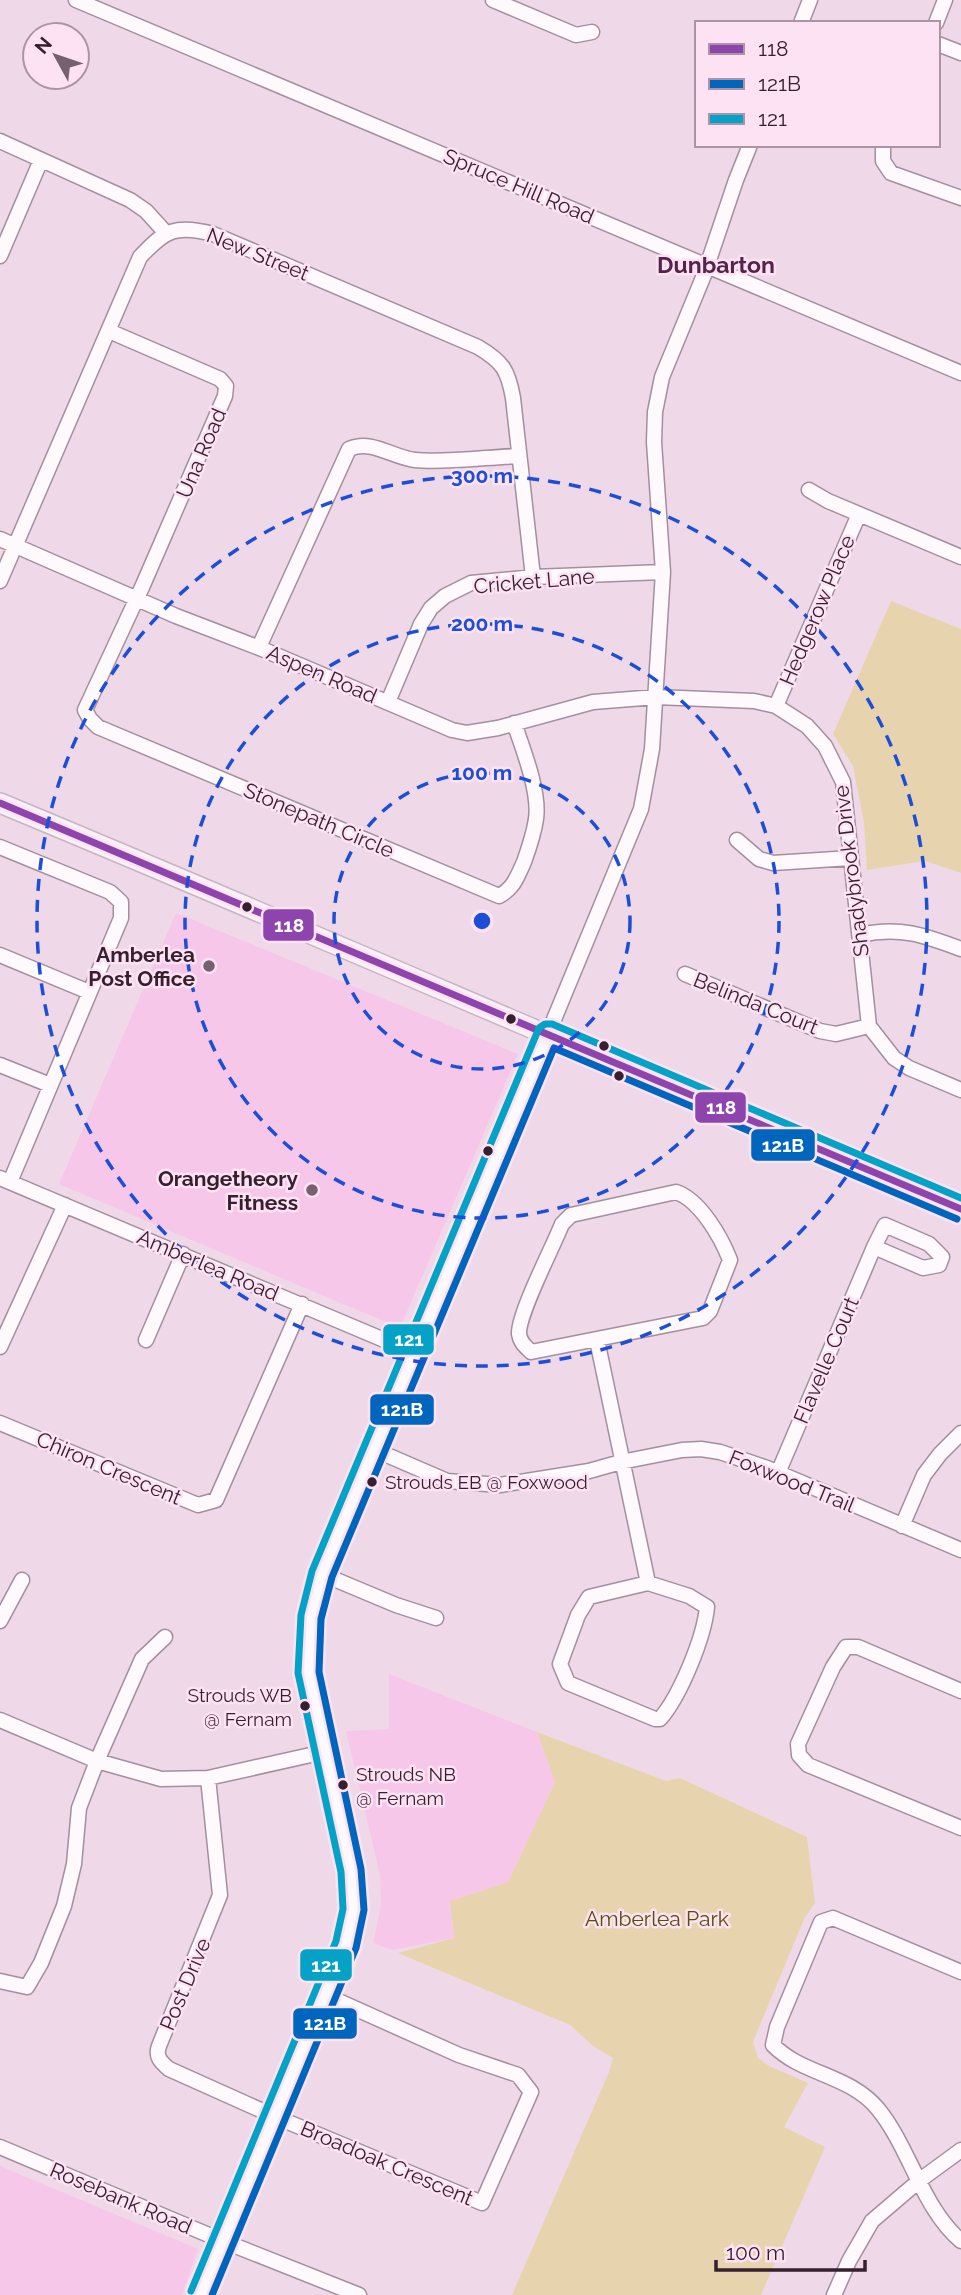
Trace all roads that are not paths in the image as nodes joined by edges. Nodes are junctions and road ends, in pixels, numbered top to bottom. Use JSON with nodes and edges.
{"nodes":[{"id":1,"x":76,"y":0,"type":"edge"},
{"id":2,"x":494,"y":0,"type":"edge"},
{"id":3,"x":810,"y":0,"type":"edge"},
{"id":4,"x":945,"y":0,"type":"edge"},
{"id":5,"x":802,"y":21,"type":"edge"},
{"id":6,"x":937,"y":21,"type":"edge"},
{"id":7,"x":592,"y":32,"type":"dead end"},
{"id":8,"x":940,"y":45,"type":"edge"},
{"id":9,"x":961,"y":53,"type":"edge"},
{"id":10,"x":0,"y":141,"type":"edge"},
{"id":11,"x":749,"y":147,"type":"edge"},
{"id":12,"x":883,"y":147,"type":"edge"},
{"id":13,"x":41,"y":160,"type":"junction"},
{"id":14,"x":961,"y":198,"type":"edge"},
{"id":15,"x":165,"y":232,"type":"junction"},
{"id":16,"x":0,"y":256,"type":"edge"},
{"id":17,"x":706,"y":266,"type":"junction"},
{"id":18,"x":109,"y":331,"type":"junction"},
{"id":19,"x":961,"y":373,"type":"edge"},
{"id":20,"x":518,"y":456,"type":"junction"},
{"id":21,"x":810,"y":491,"type":"dead end"},
{"id":22,"x":859,"y":514,"type":"junction"},
{"id":23,"x":0,"y":538,"type":"edge"},
{"id":24,"x":16,"y":545,"type":"junction"},
{"id":25,"x":961,"y":557,"type":"edge"},
{"id":26,"x":663,"y":572,"type":"junction"},
{"id":27,"x":533,"y":577,"type":"junction"},
{"id":28,"x":0,"y":581,"type":"edge"},
{"id":29,"x":137,"y":599,"type":"junction"},
{"id":30,"x":259,"y":647,"type":"junction"},
{"id":31,"x":656,"y":697,"type":"junction"},
{"id":32,"x":388,"y":702,"type":"junction"},
{"id":33,"x":776,"y":706,"type":"junction"},
{"id":34,"x":514,"y":723,"type":"junction"},
{"id":35,"x":0,"y":803,"type":"edge"},
{"id":36,"x":737,"y":840,"type":"dead end"},
{"id":37,"x":0,"y":847,"type":"edge"},
{"id":38,"x":851,"y":858,"type":"junction"},
{"id":39,"x":860,"y":935,"type":"junction"},
{"id":40,"x":961,"y":949,"type":"edge"},
{"id":41,"x":0,"y":955,"type":"edge"},
{"id":42,"x":685,"y":974,"type":"dead end"},
{"id":43,"x":89,"y":992,"type":"junction"},
{"id":44,"x":869,"y":1026,"type":"junction"},
{"id":45,"x":548,"y":1034,"type":"junction"},
{"id":46,"x":0,"y":1065,"type":"edge"},
{"id":47,"x":50,"y":1085,"type":"junction"},
{"id":48,"x":961,"y":1090,"type":"edge"},
{"id":49,"x":5,"y":1180,"type":"edge"},
{"id":50,"x":65,"y":1205,"type":"junction"},
{"id":51,"x":961,"y":1209,"type":"edge"},
{"id":52,"x":874,"y":1247,"type":"dead end"},
{"id":53,"x":183,"y":1254,"type":"junction"},
{"id":54,"x":302,"y":1304,"type":"junction"},
{"id":55,"x":146,"y":1340,"type":"dead end"},
{"id":56,"x":597,"y":1340,"type":"junction"},
{"id":57,"x":0,"y":1347,"type":"edge"},
{"id":58,"x":415,"y":1353,"type":"junction"},
{"id":59,"x":0,"y":1423,"type":"edge"},
{"id":60,"x":961,"y":1433,"type":"edge"},
{"id":61,"x":373,"y":1449,"type":"junction"},
{"id":62,"x":621,"y":1462,"type":"junction"},
{"id":63,"x":778,"y":1473,"type":"junction"},
{"id":64,"x":902,"y":1526,"type":"junction"},
{"id":65,"x":961,"y":1550,"type":"edge"},
{"id":66,"x":322,"y":1574,"type":"junction"},
{"id":67,"x":22,"y":1580,"type":"dead end"},
{"id":68,"x":648,"y":1583,"type":"junction"},
{"id":69,"x":436,"y":1618,"type":"dead end"},
{"id":70,"x":0,"y":1621,"type":"edge"},
{"id":71,"x":165,"y":1636,"type":"dead end"},
{"id":72,"x":961,"y":1691,"type":"edge"},
{"id":73,"x":0,"y":1720,"type":"edge"},
{"id":74,"x":324,"y":1752,"type":"junction"},
{"id":75,"x":97,"y":1761,"type":"junction"},
{"id":76,"x":208,"y":1778,"type":"junction"},
{"id":77,"x":961,"y":1828,"type":"edge"},
{"id":78,"x":961,"y":1972,"type":"edge"},
{"id":79,"x":0,"y":1981,"type":"edge"},
{"id":80,"x":325,"y":1994,"type":"junction"},
{"id":81,"x":276,"y":2117,"type":"junction"},
{"id":82,"x":0,"y":2147,"type":"edge"},
{"id":83,"x":961,"y":2150,"type":"edge"},
{"id":84,"x":920,"y":2180,"type":"junction"},
{"id":85,"x":223,"y":2241,"type":"junction"},
{"id":86,"x":961,"y":2241,"type":"edge"},
{"id":87,"x":201,"y":2295,"type":"edge"},
{"id":88,"x":359,"y":2295,"type":"edge"},
{"id":89,"x":834,"y":2295,"type":"edge"}],
"edges":[{"from":1,"to":17,"type":"street","name":"Spruce Hill Road"},
{"from":2,"to":7,"type":"street"},
{"from":3,"to":5,"type":"street"},
{"from":4,"to":6,"type":"street"},
{"from":8,"to":9,"type":"street"},
{"from":10,"to":13,"type":"street"},
{"from":11,"to":17,"type":"street"},
{"from":12,"to":14,"type":"street"},
{"from":13,"to":15,"type":"street"},
{"from":13,"to":16,"type":"street"},
{"from":15,"to":18,"type":"street"},
{"from":15,"to":20,"type":"street","name":"New Street"},
{"from":17,"to":19,"type":"street","name":"Spruce Hill Road"},
{"from":17,"to":26,"type":"street"},
{"from":18,"to":24,"type":"street"},
{"from":18,"to":29,"type":"street","name":"Una Road"},
{"from":20,"to":27,"type":"street","name":"New Street"},
{"from":20,"to":30,"type":"street"},
{"from":21,"to":22,"type":"street"},
{"from":22,"to":25,"type":"street"},
{"from":22,"to":33,"type":"street","name":"Hedgerow Place"},
{"from":23,"to":24,"type":"street","name":"Aspen Road"},
{"from":24,"to":28,"type":"street"},
{"from":24,"to":29,"type":"street","name":"Aspen Road"},
{"from":26,"to":27,"type":"street","name":"Cricket Lane"},
{"from":26,"to":31,"type":"street"},
{"from":27,"to":32,"type":"street","name":"Cricket Lane"},
{"from":29,"to":30,"type":"street","name":"Aspen Road"},
{"from":29,"to":34,"type":"street","name":"Stonepath Circle"},
{"from":30,"to":32,"type":"street","name":"Aspen Road"},
{"from":31,"to":33,"type":"street","name":"Shadybrook Drive"},
{"from":31,"to":34,"type":"street","name":"Aspen Road"},
{"from":31,"to":45,"type":"street"},
{"from":32,"to":34,"type":"street","name":"Aspen Road"},
{"from":33,"to":38,"type":"street","name":"Shadybrook Drive"},
{"from":35,"to":45,"type":"main road"},
{"from":36,"to":38,"type":"street"},
{"from":37,"to":43,"type":"street"},
{"from":38,"to":39,"type":"street","name":"Shadybrook Drive"},
{"from":39,"to":40,"type":"street"},
{"from":39,"to":44,"type":"street","name":"Shadybrook Drive"},
{"from":41,"to":43,"type":"street"},
{"from":42,"to":44,"type":"street","name":"Belinda Court"},
{"from":43,"to":47,"type":"street"},
{"from":44,"to":48,"type":"street"},
{"from":45,"to":51,"type":"main road"},
{"from":45,"to":58,"type":"street"},
{"from":46,"to":47,"type":"street"},
{"from":47,"to":49,"type":"street"},
{"from":49,"to":50,"type":"street","name":"Amberlea Road"},
{"from":50,"to":53,"type":"street","name":"Amberlea Road"},
{"from":50,"to":57,"type":"street"},
{"from":52,"to":63,"type":"street","name":"Flavelle Court"},
{"from":53,"to":54,"type":"street","name":"Amberlea Road"},
{"from":53,"to":55,"type":"street"},
{"from":54,"to":58,"type":"street","name":"Amberlea Road"},
{"from":54,"to":59,"type":"street","name":"Chiron Crescent"},
{"from":56,"to":56,"type":"street"},
{"from":56,"to":62,"type":"street"},
{"from":58,"to":61,"type":"street"},
{"from":60,"to":64,"type":"street"},
{"from":61,"to":62,"type":"street","name":"Foxwood Trail"},
{"from":61,"to":66,"type":"street"},
{"from":62,"to":63,"type":"street","name":"Foxwood Trail"},
{"from":62,"to":68,"type":"street"},
{"from":63,"to":64,"type":"street","name":"Foxwood Trail"},
{"from":64,"to":65,"type":"street","name":"Foxwood Trail"},
{"from":66,"to":69,"type":"street"},
{"from":66,"to":74,"type":"street"},
{"from":67,"to":70,"type":"street"},
{"from":68,"to":68,"type":"street"},
{"from":71,"to":75,"type":"street"},
{"from":72,"to":77,"type":"street"},
{"from":73,"to":75,"type":"street"},
{"from":74,"to":76,"type":"street"},
{"from":74,"to":80,"type":"street"},
{"from":75,"to":76,"type":"street"},
{"from":75,"to":79,"type":"street"},
{"from":76,"to":81,"type":"street","name":"Post Drive"},
{"from":78,"to":84,"type":"street"},
{"from":80,"to":81,"type":"street"},
{"from":80,"to":81,"type":"street","name":"Broadoak Crescent"},
{"from":81,"to":85,"type":"street"},
{"from":82,"to":85,"type":"street","name":"Rosebank Road"},
{"from":83,"to":84,"type":"street"},
{"from":84,"to":86,"type":"street"},
{"from":84,"to":89,"type":"street"},
{"from":85,"to":87,"type":"street"},
{"from":85,"to":88,"type":"street","name":"Rosebank Road"}]}
